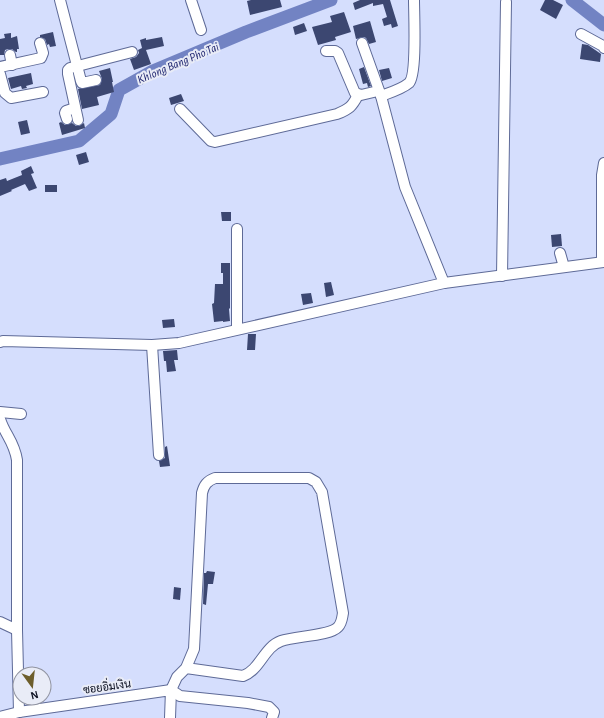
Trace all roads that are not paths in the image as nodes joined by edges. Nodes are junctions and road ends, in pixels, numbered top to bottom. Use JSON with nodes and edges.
{"nodes":[{"id":1,"x":60,"y":0,"type":"edge"},
{"id":2,"x":191,"y":0,"type":"edge"},
{"id":3,"x":414,"y":0,"type":"edge"},
{"id":4,"x":506,"y":2,"type":"dead end"},
{"id":5,"x":201,"y":30,"type":"dead end"},
{"id":6,"x":581,"y":34,"type":"dead end"},
{"id":7,"x":40,"y":43,"type":"dead end"},
{"id":8,"x":362,"y":43,"type":"dead end"},
{"id":9,"x":604,"y":48,"type":"edge"},
{"id":10,"x":326,"y":51,"type":"dead end"},
{"id":11,"x":132,"y":52,"type":"dead end"},
{"id":12,"x":77,"y":66,"type":"junction"},
{"id":13,"x":0,"y":67,"type":"edge"},
{"id":14,"x":0,"y":74,"type":"edge"},
{"id":15,"x":96,"y":80,"type":"dead end"},
{"id":16,"x":43,"y":92,"type":"dead end"},
{"id":17,"x":379,"y":94,"type":"junction"},
{"id":18,"x":358,"y":95,"type":"junction"},
{"id":19,"x":75,"y":108,"type":"junction"},
{"id":20,"x":180,"y":109,"type":"dead end"},
{"id":21,"x":66,"y":119,"type":"dead end"},
{"id":22,"x":78,"y":120,"type":"dead end"},
{"id":23,"x":604,"y":163,"type":"edge"},
{"id":24,"x":237,"y":229,"type":"dead end"},
{"id":25,"x":560,"y":253,"type":"dead end"},
{"id":26,"x":603,"y":262,"type":"edge"},
{"id":27,"x":564,"y":267,"type":"junction"},
{"id":28,"x":502,"y":276,"type":"junction"},
{"id":29,"x":444,"y":284,"type":"junction"},
{"id":30,"x":237,"y":329,"type":"junction"},
{"id":31,"x":0,"y":342,"type":"edge"},
{"id":32,"x":152,"y":345,"type":"junction"},
{"id":33,"x":0,"y":412,"type":"edge"},
{"id":34,"x":21,"y":414,"type":"dead end"},
{"id":35,"x":0,"y":420,"type":"edge"},
{"id":36,"x":3,"y":433,"type":"edge"},
{"id":37,"x":159,"y":455,"type":"dead end"},
{"id":38,"x":0,"y":622,"type":"edge"},
{"id":39,"x":17,"y":630,"type":"junction"},
{"id":40,"x":186,"y":668,"type":"junction"},
{"id":41,"x":170,"y":690,"type":"junction"},
{"id":42,"x":19,"y":712,"type":"junction"},
{"id":43,"x":0,"y":717,"type":"edge"},
{"id":44,"x":170,"y":718,"type":"edge"},
{"id":45,"x":272,"y":718,"type":"edge"}],
"edges":[{"from":1,"to":12,"type":"street"},
{"from":2,"to":5,"type":"street"},
{"from":3,"to":17,"type":"street"},
{"from":4,"to":28,"type":"street"},
{"from":6,"to":9,"type":"street"},
{"from":7,"to":13,"type":"street"},
{"from":8,"to":17,"type":"street"},
{"from":10,"to":18,"type":"street"},
{"from":11,"to":12,"type":"street"},
{"from":12,"to":15,"type":"street"},
{"from":12,"to":19,"type":"street"},
{"from":14,"to":16,"type":"street"},
{"from":17,"to":18,"type":"street"},
{"from":17,"to":29,"type":"street"},
{"from":18,"to":20,"type":"street"},
{"from":19,"to":21,"type":"street"},
{"from":19,"to":22,"type":"street"},
{"from":23,"to":26,"type":"street"},
{"from":24,"to":30,"type":"street"},
{"from":25,"to":27,"type":"street"},
{"from":26,"to":27,"type":"street"},
{"from":27,"to":28,"type":"street"},
{"from":28,"to":29,"type":"street"},
{"from":29,"to":30,"type":"street"},
{"from":30,"to":32,"type":"street"},
{"from":31,"to":32,"type":"street"},
{"from":32,"to":37,"type":"street"},
{"from":33,"to":34,"type":"street"},
{"from":35,"to":36,"type":"street"},
{"from":36,"to":39,"type":"street"},
{"from":38,"to":39,"type":"street"},
{"from":39,"to":42,"type":"street"},
{"from":40,"to":40,"type":"street"},
{"from":40,"to":41,"type":"street"},
{"from":41,"to":42,"type":"street","name":"ซอยอิ่มเงิน"},
{"from":41,"to":44,"type":"street"},
{"from":41,"to":45,"type":"street"},
{"from":42,"to":43,"type":"street","name":"ซอยอิ่มเงิน"}]}
